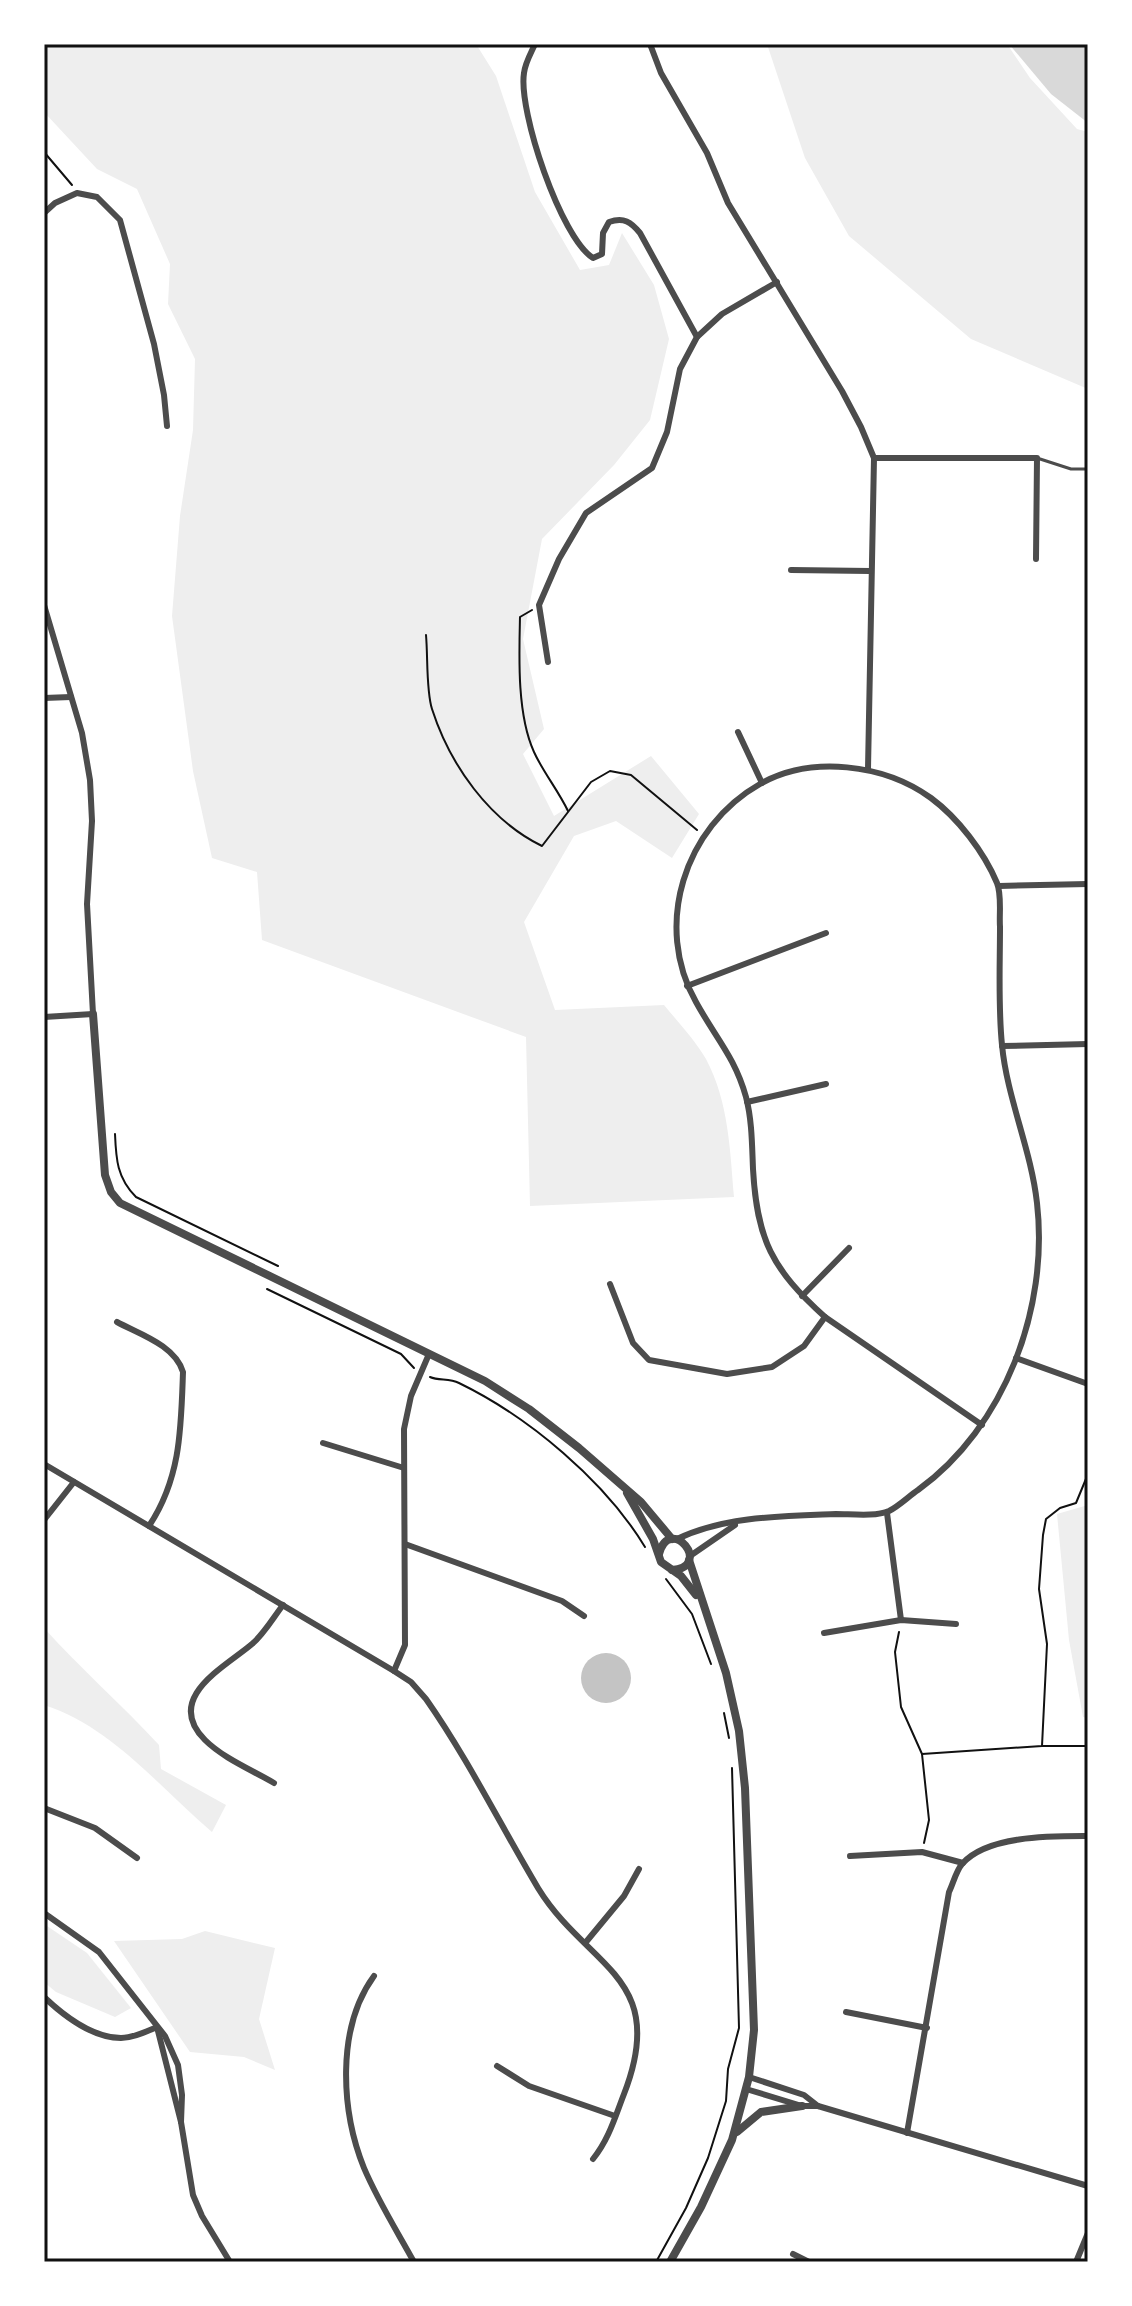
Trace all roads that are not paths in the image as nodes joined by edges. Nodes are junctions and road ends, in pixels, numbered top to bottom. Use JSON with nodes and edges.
{"nodes":[{"id":1,"x":535,"y":44,"type":"edge"},
{"id":2,"x":650,"y":44,"type":"edge"},
{"id":3,"x":44,"y":213,"type":"edge"},
{"id":4,"x":777,"y":282,"type":"junction"},
{"id":5,"x":697,"y":337,"type":"junction"},
{"id":6,"x":167,"y":426,"type":"dead end"},
{"id":7,"x":874,"y":458,"type":"junction"},
{"id":8,"x":1037,"y":458,"type":"junction"},
{"id":9,"x":1088,"y":469,"type":"edge"},
{"id":10,"x":1036,"y":559,"type":"dead end"},
{"id":11,"x":791,"y":570,"type":"dead end"},
{"id":12,"x":870,"y":571,"type":"junction"},
{"id":13,"x":44,"y":605,"type":"edge"},
{"id":14,"x":548,"y":662,"type":"dead end"},
{"id":15,"x":71,"y":697,"type":"junction"},
{"id":16,"x":44,"y":698,"type":"edge"},
{"id":17,"x":738,"y":732,"type":"dead end"},
{"id":18,"x":868,"y":769,"type":"junction"},
{"id":19,"x":762,"y":783,"type":"junction"},
{"id":20,"x":1088,"y":884,"type":"edge"},
{"id":21,"x":999,"y":886,"type":"junction"},
{"id":22,"x":826,"y":933,"type":"dead end"},
{"id":23,"x":687,"y":986,"type":"junction"},
{"id":24,"x":93,"y":1014,"type":"junction"},
{"id":25,"x":44,"y":1017,"type":"edge"},
{"id":26,"x":1088,"y":1044,"type":"edge"},
{"id":27,"x":1002,"y":1046,"type":"junction"},
{"id":28,"x":826,"y":1084,"type":"dead end"},
{"id":29,"x":747,"y":1102,"type":"junction"},
{"id":30,"x":849,"y":1248,"type":"dead end"},
{"id":31,"x":610,"y":1284,"type":"dead end"},
{"id":32,"x":802,"y":1296,"type":"junction"},
{"id":33,"x":825,"y":1317,"type":"junction"},
{"id":34,"x":117,"y":1322,"type":"dead end"},
{"id":35,"x":429,"y":1354,"type":"junction"},
{"id":36,"x":1016,"y":1358,"type":"junction"},
{"id":37,"x":1088,"y":1384,"type":"edge"},
{"id":38,"x":982,"y":1425,"type":"junction"},
{"id":39,"x":323,"y":1443,"type":"dead end"},
{"id":40,"x":44,"y":1464,"type":"edge"},
{"id":41,"x":404,"y":1468,"type":"junction"},
{"id":42,"x":74,"y":1482,"type":"junction"},
{"id":43,"x":627,"y":1492,"type":"junction"},
{"id":44,"x":887,"y":1513,"type":"junction"},
{"id":45,"x":44,"y":1520,"type":"edge"},
{"id":46,"x":738,"y":1523,"type":"junction"},
{"id":47,"x":149,"y":1526,"type":"junction"},
{"id":48,"x":674,"y":1539,"type":"junction"},
{"id":49,"x":405,"y":1544,"type":"junction"},
{"id":50,"x":654,"y":1555,"type":"junction"},
{"id":51,"x":689,"y":1558,"type":"junction"},
{"id":52,"x":668,"y":1574,"type":"junction"},
{"id":53,"x":701,"y":1602,"type":"junction"},
{"id":54,"x":283,"y":1605,"type":"junction"},
{"id":55,"x":584,"y":1616,"type":"dead end"},
{"id":56,"x":901,"y":1620,"type":"junction"},
{"id":57,"x":956,"y":1624,"type":"dead end"},
{"id":58,"x":824,"y":1633,"type":"dead end"},
{"id":59,"x":394,"y":1671,"type":"junction"},
{"id":60,"x":274,"y":1783,"type":"dead end"},
{"id":61,"x":44,"y":1808,"type":"edge"},
{"id":62,"x":1088,"y":1836,"type":"edge"},
{"id":63,"x":850,"y":1856,"type":"dead end"},
{"id":64,"x":137,"y":1858,"type":"dead end"},
{"id":65,"x":963,"y":1863,"type":"junction"},
{"id":66,"x":639,"y":1869,"type":"dead end"},
{"id":67,"x":44,"y":1913,"type":"edge"},
{"id":68,"x":586,"y":1942,"type":"junction"},
{"id":69,"x":374,"y":1976,"type":"dead end"},
{"id":70,"x":44,"y":1997,"type":"edge"},
{"id":71,"x":846,"y":2012,"type":"dead end"},
{"id":72,"x":157,"y":2027,"type":"junction"},
{"id":73,"x":927,"y":2028,"type":"junction"},
{"id":74,"x":497,"y":2066,"type":"dead end"},
{"id":75,"x":749,"y":2077,"type":"junction"},
{"id":76,"x":746,"y":2089,"type":"junction"},
{"id":77,"x":802,"y":2106,"type":"junction"},
{"id":78,"x":818,"y":2106,"type":"junction"},
{"id":79,"x":615,"y":2116,"type":"junction"},
{"id":80,"x":907,"y":2133,"type":"junction"},
{"id":81,"x":732,"y":2140,"type":"junction"},
{"id":82,"x":593,"y":2159,"type":"dead end"},
{"id":83,"x":1088,"y":2186,"type":"edge"},
{"id":84,"x":1088,"y":2233,"type":"edge"},
{"id":85,"x":793,"y":2254,"type":"dead end"},
{"id":86,"x":230,"y":2262,"type":"edge"},
{"id":87,"x":414,"y":2262,"type":"edge"},
{"id":88,"x":670,"y":2262,"type":"edge"},
{"id":89,"x":809,"y":2262,"type":"edge"},
{"id":90,"x":1076,"y":2262,"type":"edge"}],
"edges":[{"from":1,"to":5,"type":"street"},
{"from":2,"to":4,"type":"street"},
{"from":3,"to":6,"type":"street"},
{"from":4,"to":5,"type":"street"},
{"from":4,"to":7,"type":"street"},
{"from":5,"to":14,"type":"street"},
{"from":7,"to":8,"type":"street"},
{"from":7,"to":12,"type":"street"},
{"from":8,"to":9,"type":"lane"},
{"from":8,"to":10,"type":"street"},
{"from":11,"to":12,"type":"street"},
{"from":12,"to":18,"type":"street"},
{"from":13,"to":15,"type":"street"},
{"from":15,"to":16,"type":"street"},
{"from":15,"to":24,"type":"street"},
{"from":17,"to":19,"type":"street"},
{"from":18,"to":19,"type":"street"},
{"from":18,"to":21,"type":"street"},
{"from":19,"to":23,"type":"street"},
{"from":20,"to":21,"type":"street"},
{"from":21,"to":27,"type":"street"},
{"from":22,"to":23,"type":"street"},
{"from":23,"to":29,"type":"street"},
{"from":24,"to":25,"type":"street"},
{"from":24,"to":35,"type":"street"},
{"from":26,"to":27,"type":"street"},
{"from":27,"to":36,"type":"street"},
{"from":28,"to":29,"type":"street"},
{"from":29,"to":32,"type":"street"},
{"from":30,"to":32,"type":"street"},
{"from":31,"to":33,"type":"street"},
{"from":32,"to":33,"type":"street"},
{"from":33,"to":38,"type":"street"},
{"from":34,"to":47,"type":"street"},
{"from":35,"to":41,"type":"street"},
{"from":35,"to":43,"type":"street"},
{"from":36,"to":37,"type":"street"},
{"from":36,"to":38,"type":"street"},
{"from":38,"to":44,"type":"street"},
{"from":39,"to":41,"type":"street"},
{"from":40,"to":42,"type":"street"},
{"from":41,"to":49,"type":"street"},
{"from":42,"to":45,"type":"street"},
{"from":42,"to":47,"type":"street"},
{"from":43,"to":48,"type":"street"},
{"from":43,"to":50,"type":"street"},
{"from":44,"to":46,"type":"street"},
{"from":44,"to":56,"type":"street"},
{"from":46,"to":48,"type":"street"},
{"from":46,"to":51,"type":"street"},
{"from":47,"to":54,"type":"street"},
{"from":48,"to":50,"type":"street"},
{"from":48,"to":51,"type":"street"},
{"from":49,"to":55,"type":"street"},
{"from":49,"to":59,"type":"street"},
{"from":50,"to":52,"type":"street"},
{"from":51,"to":52,"type":"street"},
{"from":51,"to":53,"type":"street"},
{"from":52,"to":53,"type":"street"},
{"from":53,"to":75,"type":"street"},
{"from":54,"to":59,"type":"street"},
{"from":54,"to":60,"type":"street"},
{"from":56,"to":57,"type":"street"},
{"from":56,"to":58,"type":"street"},
{"from":59,"to":68,"type":"street"},
{"from":61,"to":64,"type":"street"},
{"from":62,"to":65,"type":"street"},
{"from":63,"to":65,"type":"street"},
{"from":65,"to":73,"type":"street"},
{"from":66,"to":68,"type":"street"},
{"from":67,"to":72,"type":"street"},
{"from":68,"to":79,"type":"street"},
{"from":69,"to":87,"type":"street"},
{"from":70,"to":72,"type":"street"},
{"from":71,"to":73,"type":"street"},
{"from":72,"to":86,"type":"street"},
{"from":73,"to":80,"type":"street"},
{"from":74,"to":79,"type":"street"},
{"from":75,"to":76,"type":"street"},
{"from":75,"to":78,"type":"street"},
{"from":76,"to":77,"type":"street"},
{"from":76,"to":81,"type":"street"},
{"from":77,"to":78,"type":"street"},
{"from":77,"to":81,"type":"street"},
{"from":78,"to":80,"type":"street"},
{"from":79,"to":82,"type":"street"},
{"from":80,"to":83,"type":"street"},
{"from":81,"to":88,"type":"street"},
{"from":84,"to":90,"type":"street"},
{"from":85,"to":89,"type":"street"}]}
